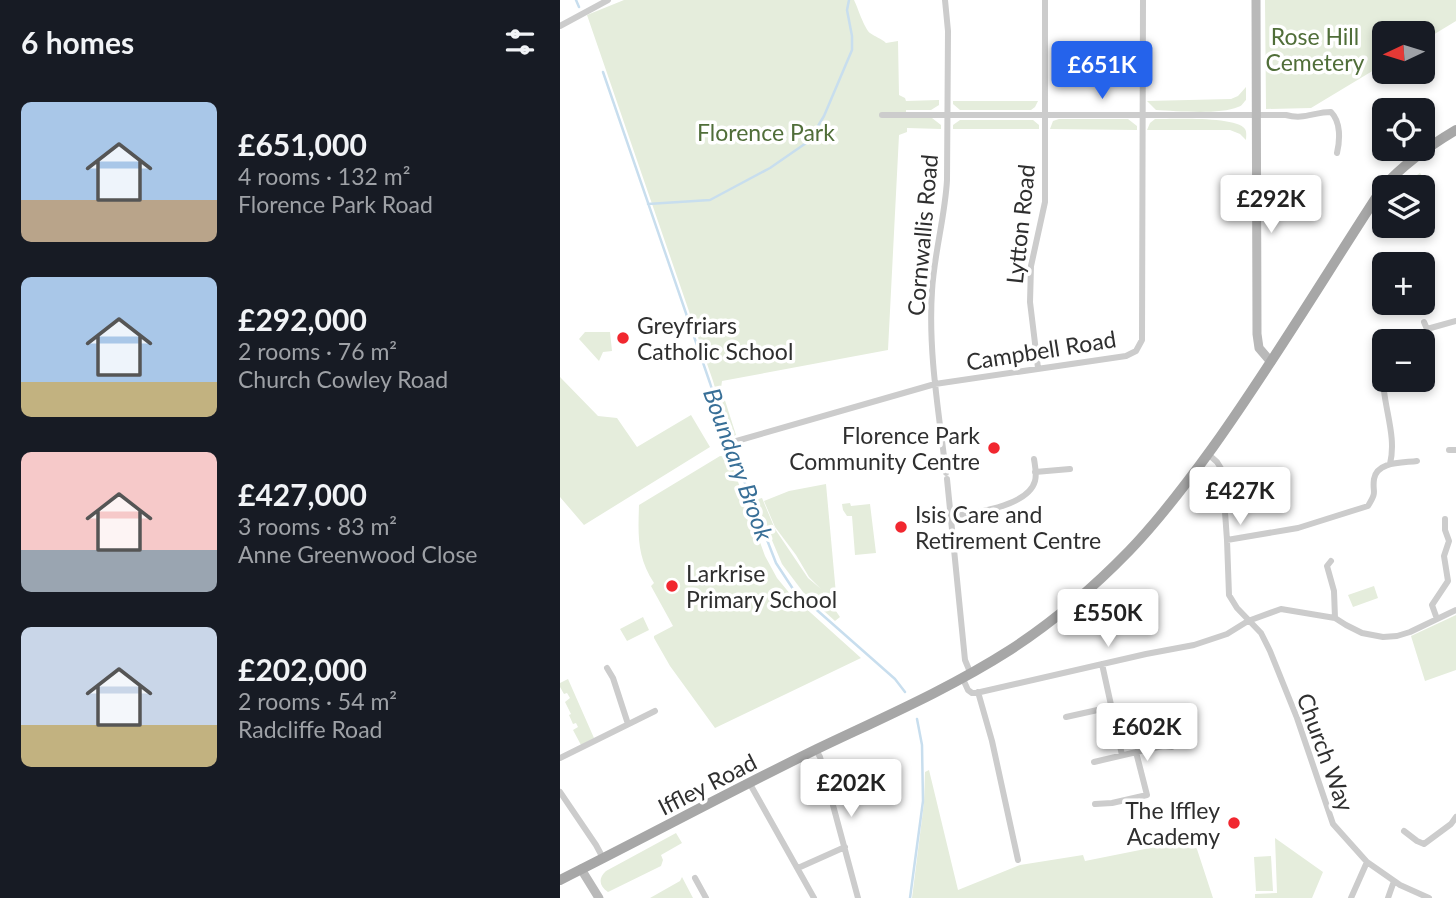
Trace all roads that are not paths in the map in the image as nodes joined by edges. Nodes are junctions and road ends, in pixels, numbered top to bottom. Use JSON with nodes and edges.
{"nodes":[{"id":1,"x":608,"y":0,"type":"edge"},
{"id":2,"x":945,"y":0,"type":"edge"},
{"id":3,"x":1045,"y":0,"type":"edge"},
{"id":4,"x":1143,"y":0,"type":"edge"},
{"id":5,"x":1256,"y":0,"type":"edge"},
{"id":6,"x":560,"y":26,"type":"edge"},
{"id":7,"x":948,"y":114,"type":"junction"},
{"id":8,"x":1045,"y":114,"type":"junction"},
{"id":9,"x":883,"y":115,"type":"dead end"},
{"id":10,"x":1142,"y":115,"type":"junction"},
{"id":11,"x":1256,"y":116,"type":"junction"},
{"id":12,"x":1456,"y":130,"type":"edge"},
{"id":13,"x":1337,"y":153,"type":"dead end"},
{"id":14,"x":1456,"y":321,"type":"edge"},
{"id":15,"x":1426,"y":328,"type":"dead end"},
{"id":16,"x":1271,"y":362,"type":"junction"},
{"id":17,"x":1038,"y":368,"type":"junction"},
{"id":18,"x":935,"y":384,"type":"junction"},
{"id":19,"x":1384,"y":392,"type":"edge"},
{"id":20,"x":733,"y":442,"type":"dead end"},
{"id":21,"x":1208,"y":454,"type":"junction"},
{"id":22,"x":1034,"y":459,"type":"dead end"},
{"id":23,"x":1417,"y":461,"type":"dead end"},
{"id":24,"x":1390,"y":464,"type":"junction"},
{"id":25,"x":1070,"y":469,"type":"dead end"},
{"id":26,"x":1035,"y":472,"type":"junction"},
{"id":27,"x":950,"y":517,"type":"junction"},
{"id":28,"x":1445,"y":519,"type":"dead end"},
{"id":29,"x":1227,"y":541,"type":"junction"},
{"id":30,"x":1331,"y":561,"type":"dead end"},
{"id":31,"x":1456,"y":610,"type":"edge"},
{"id":32,"x":1335,"y":618,"type":"junction"},
{"id":33,"x":1437,"y":620,"type":"junction"},
{"id":34,"x":1248,"y":621,"type":"junction"},
{"id":35,"x":1102,"y":664,"type":"junction"},
{"id":36,"x":607,"y":668,"type":"dead end"},
{"id":37,"x":966,"y":674,"type":"junction"},
{"id":38,"x":978,"y":692,"type":"junction"},
{"id":39,"x":1111,"y":707,"type":"junction"},
{"id":40,"x":655,"y":711,"type":"dead end"},
{"id":41,"x":1066,"y":718,"type":"dead end"},
{"id":42,"x":628,"y":724,"type":"junction"},
{"id":43,"x":1172,"y":747,"type":"dead end"},
{"id":44,"x":816,"y":750,"type":"junction"},
{"id":45,"x":1136,"y":752,"type":"junction"},
{"id":46,"x":1122,"y":755,"type":"junction"},
{"id":47,"x":560,"y":758,"type":"edge"},
{"id":48,"x":1094,"y":762,"type":"dead end"},
{"id":49,"x":750,"y":783,"type":"junction"},
{"id":50,"x":560,"y":792,"type":"edge"},
{"id":51,"x":1095,"y":804,"type":"dead end"},
{"id":52,"x":1456,"y":817,"type":"edge"},
{"id":53,"x":1404,"y":831,"type":"dead end"},
{"id":54,"x":845,"y":847,"type":"junction"},
{"id":55,"x":603,"y":858,"type":"junction"},
{"id":56,"x":1018,"y":860,"type":"dead end"},
{"id":57,"x":1367,"y":862,"type":"junction"},
{"id":58,"x":798,"y":868,"type":"junction"},
{"id":59,"x":581,"y":869,"type":"junction"},
{"id":60,"x":695,"y":878,"type":"dead end"},
{"id":61,"x":560,"y":880,"type":"edge"},
{"id":62,"x":1394,"y":881,"type":"junction"},
{"id":63,"x":598,"y":898,"type":"edge"},
{"id":64,"x":706,"y":898,"type":"edge"},
{"id":65,"x":814,"y":898,"type":"edge"},
{"id":66,"x":858,"y":898,"type":"edge"},
{"id":67,"x":1351,"y":898,"type":"edge"},
{"id":68,"x":1388,"y":898,"type":"edge"},
{"id":69,"x":1429,"y":898,"type":"edge"}],
"edges":[{"from":1,"to":6,"type":"street"},
{"from":2,"to":7,"type":"street","name":"Cornwallis Road"},
{"from":3,"to":8,"type":"street","name":"Lytton Road"},
{"from":4,"to":10,"type":"street","name":"Campbell Road"},
{"from":5,"to":11,"type":"main road"},
{"from":7,"to":8,"type":"street"},
{"from":7,"to":9,"type":"street"},
{"from":7,"to":18,"type":"street","name":"Cornwallis Road"},
{"from":8,"to":10,"type":"street"},
{"from":8,"to":17,"type":"street","name":"Lytton Road"},
{"from":10,"to":11,"type":"street"},
{"from":10,"to":17,"type":"street","name":"Campbell Road"},
{"from":11,"to":13,"type":"street"},
{"from":11,"to":16,"type":"main road"},
{"from":12,"to":16,"type":"main road","name":"Iffley Road"},
{"from":14,"to":15,"type":"street"},
{"from":16,"to":21,"type":"main road","name":"Iffley Road"},
{"from":17,"to":18,"type":"street","name":"Campbell Road"},
{"from":18,"to":20,"type":"street","name":"Campbell Road"},
{"from":18,"to":27,"type":"street","name":"Cornwallis Road"},
{"from":19,"to":24,"type":"street"},
{"from":21,"to":29,"type":"street","name":"Church Way"},
{"from":21,"to":37,"type":"main road","name":"Iffley Road"},
{"from":22,"to":26,"type":"street"},
{"from":23,"to":24,"type":"street"},
{"from":24,"to":29,"type":"street"},
{"from":25,"to":26,"type":"street"},
{"from":26,"to":27,"type":"street"},
{"from":27,"to":37,"type":"street","name":"Cornwallis Road"},
{"from":28,"to":33,"type":"street"},
{"from":29,"to":34,"type":"street","name":"Church Way"},
{"from":30,"to":32,"type":"street"},
{"from":31,"to":33,"type":"street"},
{"from":32,"to":33,"type":"street"},
{"from":32,"to":34,"type":"street"},
{"from":34,"to":35,"type":"street"},
{"from":34,"to":57,"type":"street","name":"Church Way"},
{"from":35,"to":38,"type":"street"},
{"from":35,"to":39,"type":"street"},
{"from":36,"to":42,"type":"street"},
{"from":37,"to":38,"type":"street"},
{"from":37,"to":44,"type":"main road","name":"Iffley Road"},
{"from":38,"to":56,"type":"street"},
{"from":39,"to":41,"type":"street"},
{"from":39,"to":46,"type":"street"},
{"from":40,"to":42,"type":"street"},
{"from":42,"to":47,"type":"street"},
{"from":43,"to":45,"type":"street"},
{"from":44,"to":49,"type":"main road","name":"Iffley Road"},
{"from":44,"to":54,"type":"street"},
{"from":45,"to":46,"type":"street"},
{"from":45,"to":51,"type":"street"},
{"from":46,"to":48,"type":"street"},
{"from":49,"to":55,"type":"main road","name":"Iffley Road"},
{"from":49,"to":58,"type":"street"},
{"from":50,"to":55,"type":"street"},
{"from":52,"to":53,"type":"street"},
{"from":54,"to":58,"type":"street"},
{"from":54,"to":66,"type":"street"},
{"from":55,"to":59,"type":"main road","name":"Iffley Road"},
{"from":57,"to":62,"type":"street","name":"Church Way"},
{"from":57,"to":67,"type":"street"},
{"from":58,"to":65,"type":"street"},
{"from":59,"to":61,"type":"main road","name":"Iffley Road"},
{"from":59,"to":63,"type":"main road"},
{"from":60,"to":64,"type":"street"},
{"from":62,"to":68,"type":"street"},
{"from":62,"to":69,"type":"street","name":"Church Way"}]}
